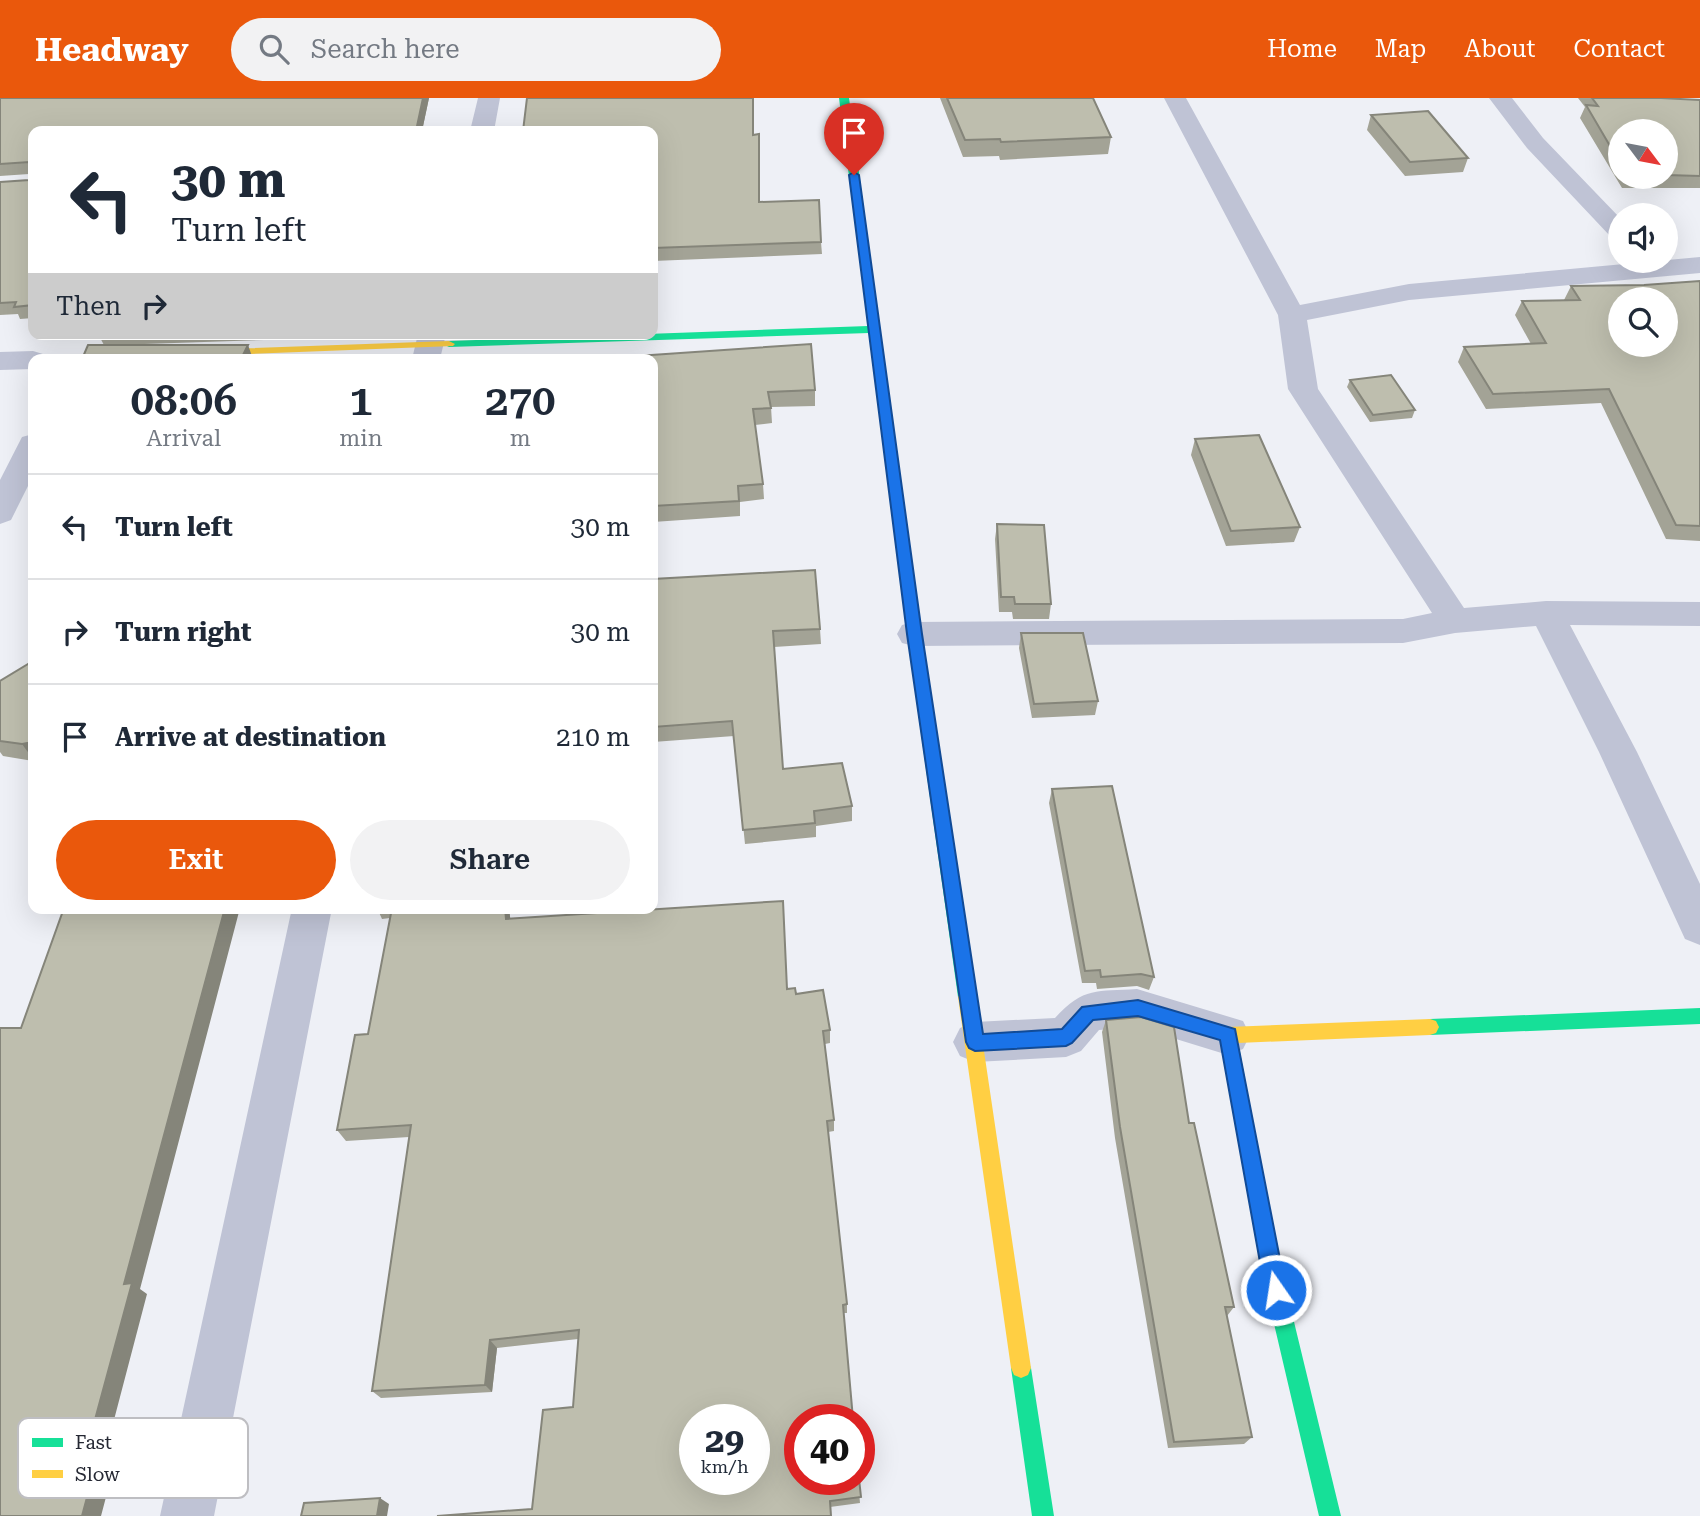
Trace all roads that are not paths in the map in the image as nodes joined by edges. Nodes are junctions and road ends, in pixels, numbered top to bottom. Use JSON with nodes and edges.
{"nodes":[{"id":1,"x":489,"y":98,"type":"edge"},
{"id":2,"x":844,"y":98,"type":"edge"},
{"id":3,"x":1175,"y":98,"type":"edge"},
{"id":4,"x":1500,"y":98,"type":"edge"},
{"id":5,"x":483,"y":126,"type":"edge"},
{"id":6,"x":1608,"y":219,"type":"edge"},
{"id":7,"x":1678,"y":265,"type":"edge"},
{"id":8,"x":1700,"y":265,"type":"edge"},
{"id":9,"x":1608,"y":270,"type":"edge"},
{"id":10,"x":1292,"y":315,"type":"junction"},
{"id":11,"x":873,"y":329,"type":"junction"},
{"id":12,"x":658,"y":337,"type":"edge"},
{"id":13,"x":586,"y":340,"type":"edge"},
{"id":14,"x":429,"y":346,"type":"edge"},
{"id":15,"x":184,"y":354,"type":"edge"},
{"id":16,"x":28,"y":360,"type":"edge"},
{"id":17,"x":0,"y":361,"type":"edge"},
{"id":18,"x":28,"y":454,"type":"edge"},
{"id":19,"x":0,"y":513,"type":"edge"},
{"id":20,"x":1546,"y":613,"type":"junction"},
{"id":21,"x":1700,"y":614,"type":"edge"},
{"id":22,"x":1455,"y":621,"type":"junction"},
{"id":23,"x":914,"y":634,"type":"junction"},
{"id":24,"x":311,"y":914,"type":"edge"},
{"id":25,"x":1700,"y":927,"type":"edge"},
{"id":26,"x":1700,"y":1016,"type":"edge"},
{"id":27,"x":1228,"y":1035,"type":"junction"},
{"id":28,"x":975,"y":1042,"type":"junction"},
{"id":29,"x":207,"y":1418,"type":"edge"},
{"id":30,"x":191,"y":1498,"type":"edge"},
{"id":31,"x":187,"y":1516,"type":"edge"},
{"id":32,"x":1043,"y":1516,"type":"edge"},
{"id":33,"x":1330,"y":1516,"type":"edge"}],
"edges":[{"from":1,"to":5,"type":"street"},
{"from":2,"to":11,"type":"street"},
{"from":3,"to":10,"type":"street"},
{"from":4,"to":6,"type":"street"},
{"from":7,"to":8,"type":"street"},
{"from":9,"to":10,"type":"street"},
{"from":10,"to":22,"type":"street"},
{"from":11,"to":12,"type":"street"},
{"from":11,"to":23,"type":"street"},
{"from":13,"to":14,"type":"street"},
{"from":14,"to":15,"type":"street"},
{"from":16,"to":17,"type":"street"},
{"from":18,"to":19,"type":"street"},
{"from":20,"to":21,"type":"street"},
{"from":20,"to":22,"type":"street"},
{"from":20,"to":25,"type":"street"},
{"from":22,"to":23,"type":"street"},
{"from":23,"to":28,"type":"street"},
{"from":24,"to":29,"type":"street"},
{"from":26,"to":27,"type":"street"},
{"from":27,"to":28,"type":"street"},
{"from":27,"to":33,"type":"street"},
{"from":28,"to":32,"type":"street"},
{"from":30,"to":31,"type":"street"}]}
